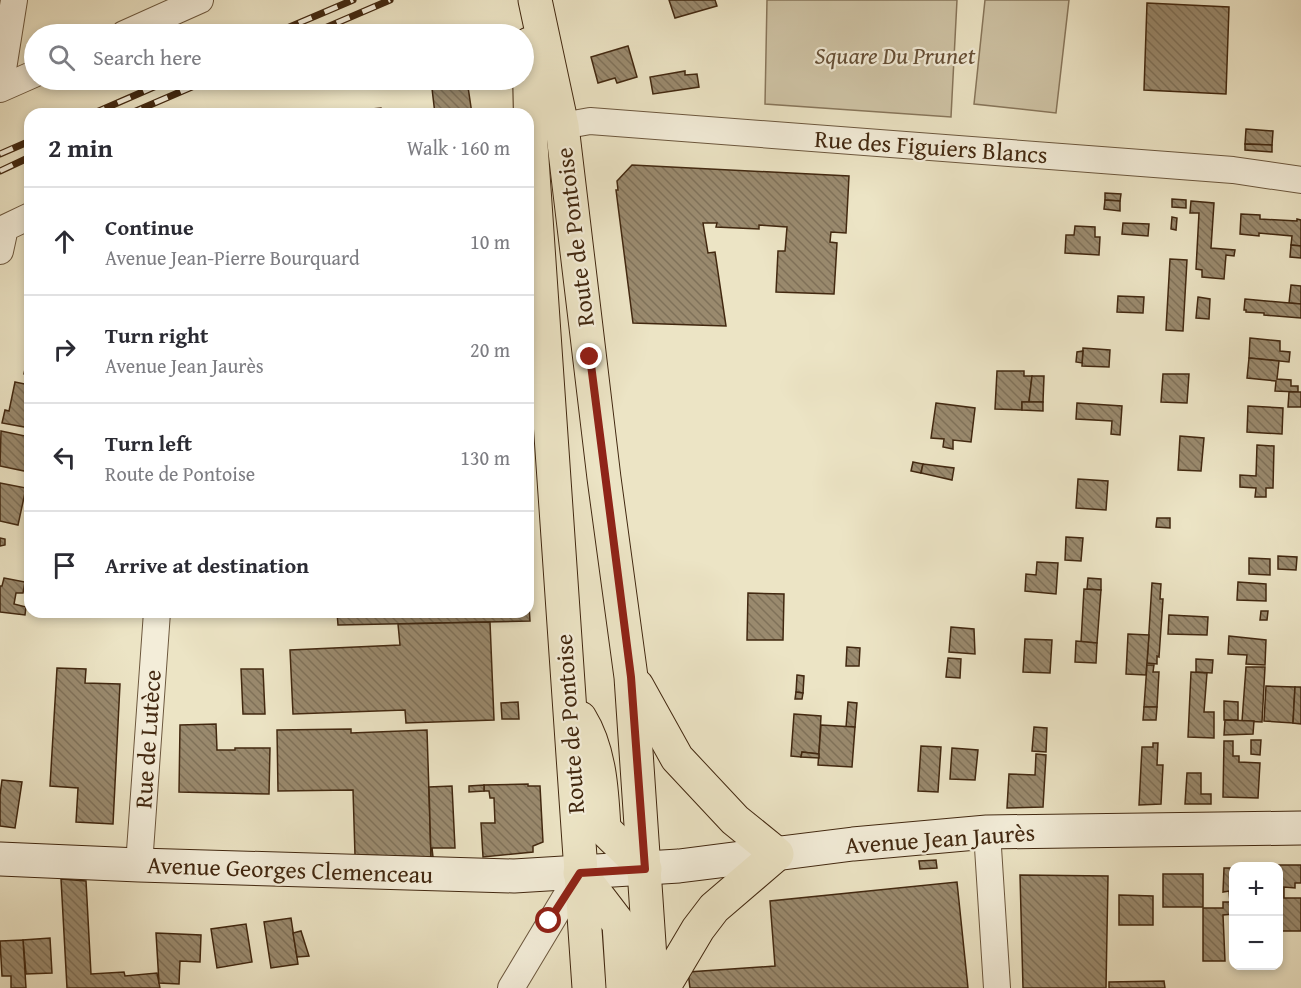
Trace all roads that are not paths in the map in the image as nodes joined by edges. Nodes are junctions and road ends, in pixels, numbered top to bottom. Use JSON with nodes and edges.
{"nodes":[{"id":1,"x":14,"y":0,"type":"edge"},
{"id":2,"x":200,"y":0,"type":"edge"},
{"id":3,"x":529,"y":0,"type":"edge"},
{"id":4,"x":535,"y":0,"type":"edge"},
{"id":5,"x":146,"y":24,"type":"edge"},
{"id":6,"x":529,"y":24,"type":"edge"},
{"id":7,"x":24,"y":78,"type":"edge"},
{"id":8,"x":0,"y":88,"type":"edge"},
{"id":9,"x":530,"y":90,"type":"edge"},
{"id":10,"x":530,"y":108,"type":"edge"},
{"id":11,"x":561,"y":126,"type":"junction"},
{"id":12,"x":1301,"y":180,"type":"edge"},
{"id":13,"x":534,"y":190,"type":"edge"},
{"id":14,"x":24,"y":219,"type":"edge"},
{"id":15,"x":0,"y":251,"type":"edge"},
{"id":16,"x":157,"y":618,"type":"edge"},
{"id":17,"x":631,"y":677,"type":"junction"},
{"id":18,"x":568,"y":700,"type":"junction"},
{"id":19,"x":1301,"y":828,"type":"edge"},
{"id":20,"x":987,"y":832,"type":"junction"},
{"id":21,"x":777,"y":854,"type":"junction"},
{"id":22,"x":0,"y":859,"type":"edge"},
{"id":23,"x":139,"y":865,"type":"junction"},
{"id":24,"x":645,"y":869,"type":"junction"},
{"id":25,"x":580,"y":873,"type":"junction"},
{"id":26,"x":511,"y":988,"type":"edge"},
{"id":27,"x":589,"y":988,"type":"edge"},
{"id":28,"x":623,"y":988,"type":"edge"},
{"id":29,"x":652,"y":988,"type":"edge"},
{"id":30,"x":663,"y":988,"type":"edge"},
{"id":31,"x":997,"y":988,"type":"edge"}],
"edges":[{"from":1,"to":8,"type":"street"},
{"from":2,"to":5,"type":"street"},
{"from":3,"to":6,"type":"main road","name":"Route de Pontoise"},
{"from":4,"to":11,"type":"main road","name":"Route de Pontoise"},
{"from":7,"to":8,"type":"street"},
{"from":9,"to":10,"type":"main road","name":"Route de Pontoise"},
{"from":11,"to":12,"type":"street","name":"Rue des Figuiers Blancs"},
{"from":11,"to":17,"type":"main road","name":"Route de Pontoise"},
{"from":13,"to":18,"type":"main road","name":"Route de Pontoise"},
{"from":14,"to":15,"type":"street"},
{"from":16,"to":23,"type":"street","name":"Rue de Lutèce"},
{"from":17,"to":21,"type":"main road"},
{"from":17,"to":24,"type":"main road","name":"Route de Pontoise"},
{"from":18,"to":24,"type":"main road"},
{"from":18,"to":25,"type":"main road","name":"Route de Pontoise"},
{"from":19,"to":20,"type":"main road","name":"Avenue Jean Jaurès"},
{"from":20,"to":21,"type":"main road","name":"Avenue Jean Jaurès"},
{"from":20,"to":31,"type":"street"},
{"from":21,"to":24,"type":"main road","name":"Avenue Jean Jaurès"},
{"from":21,"to":30,"type":"main road"},
{"from":22,"to":23,"type":"main road","name":"Avenue Georges Clemenceau"},
{"from":23,"to":25,"type":"main road","name":"Avenue Georges Clemenceau"},
{"from":24,"to":25,"type":"main road","name":"Avenue Jean Jaurès"},
{"from":24,"to":29,"type":"main road","name":"Route de Pontoise"},
{"from":25,"to":26,"type":"street"},
{"from":25,"to":27,"type":"main road","name":"Route de Pontoise"},
{"from":25,"to":28,"type":"main road"}]}
